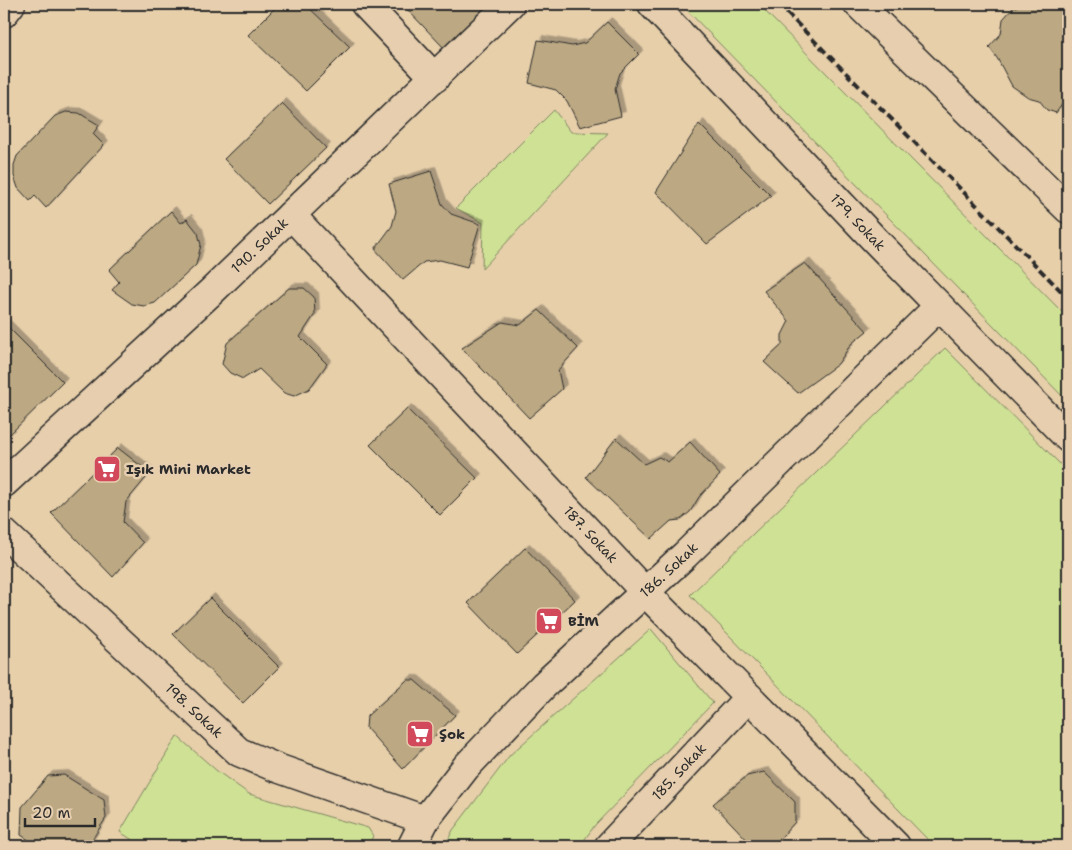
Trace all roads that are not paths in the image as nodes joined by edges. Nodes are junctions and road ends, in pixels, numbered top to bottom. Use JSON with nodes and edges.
{"nodes":[{"id":1,"x":11,"y":4,"type":"edge"},
{"id":2,"x":365,"y":4,"type":"edge"},
{"id":3,"x":510,"y":4,"type":"edge"},
{"id":4,"x":652,"y":4,"type":"edge"},
{"id":5,"x":858,"y":4,"type":"edge"},
{"id":6,"x":4,"y":13,"type":"edge"},
{"id":7,"x":435,"y":78,"type":"junction"},
{"id":8,"x":1068,"y":209,"type":"edge"},
{"id":9,"x":291,"y":215,"type":"junction"},
{"id":10,"x":939,"y":306,"type":"junction"},
{"id":11,"x":1068,"y":438,"type":"edge"},
{"id":12,"x":4,"y":483,"type":"edge"},
{"id":13,"x":4,"y":533,"type":"edge"},
{"id":14,"x":645,"y":592,"type":"junction"},
{"id":15,"x":749,"y":697,"type":"junction"},
{"id":16,"x":425,"y":820,"type":"junction"},
{"id":17,"x":412,"y":846,"type":"edge"},
{"id":18,"x":609,"y":846,"type":"edge"},
{"id":19,"x":896,"y":846,"type":"edge"}],
"edges":[{"from":1,"to":6,"type":"street"},
{"from":2,"to":7,"type":"street"},
{"from":3,"to":7,"type":"street","name":"190. Sokak"},
{"from":4,"to":10,"type":"street","name":"179. Sokak"},
{"from":5,"to":8,"type":"street"},
{"from":7,"to":9,"type":"street","name":"190. Sokak"},
{"from":9,"to":12,"type":"street","name":"190. Sokak"},
{"from":9,"to":14,"type":"street","name":"187. Sokak"},
{"from":10,"to":11,"type":"street","name":"179. Sokak"},
{"from":10,"to":14,"type":"street","name":"186. Sokak"},
{"from":13,"to":16,"type":"street","name":"198. Sokak"},
{"from":14,"to":15,"type":"street","name":"187. Sokak"},
{"from":14,"to":16,"type":"street","name":"186. Sokak"},
{"from":15,"to":18,"type":"street","name":"185. Sokak"},
{"from":15,"to":19,"type":"street","name":"187. Sokak"},
{"from":16,"to":17,"type":"street","name":"186. Sokak"}]}
